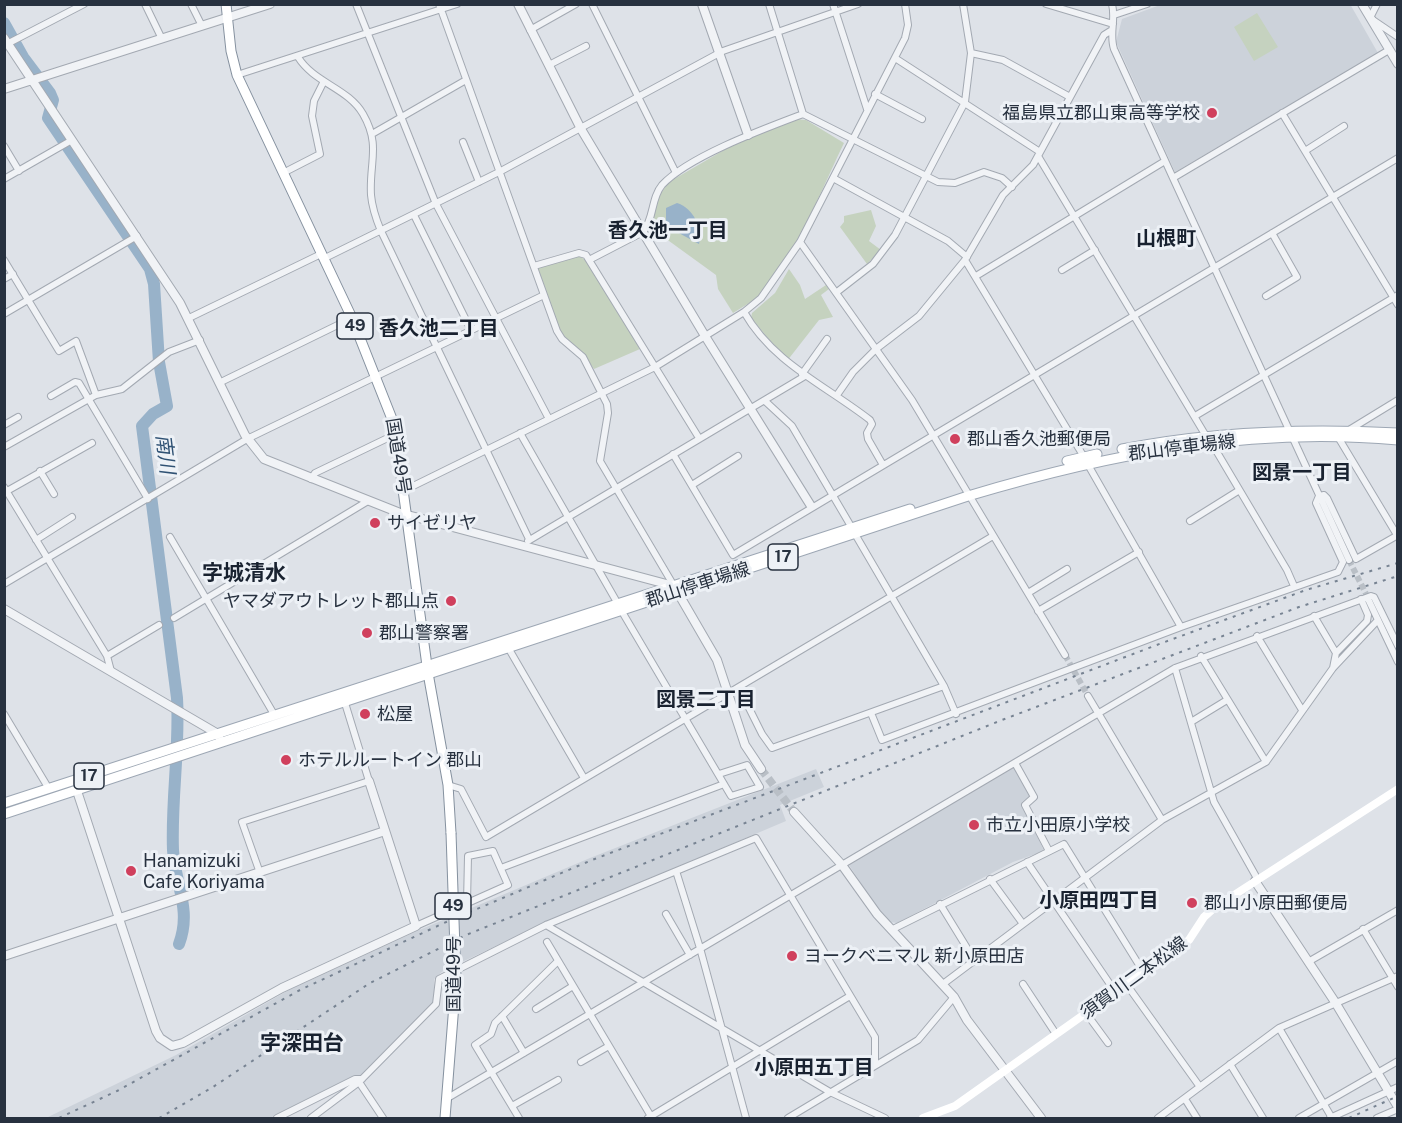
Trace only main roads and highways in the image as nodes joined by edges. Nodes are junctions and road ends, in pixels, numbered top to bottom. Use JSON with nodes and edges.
{"nodes":[{"id":1,"x":226,"y":4,"type":"edge"},
{"id":2,"x":1290,"y":433,"type":"junction"},
{"id":3,"x":1398,"y":433,"type":"edge"},
{"id":4,"x":1398,"y":440,"type":"edge"},
{"id":5,"x":428,"y":669,"type":"junction"},
{"id":6,"x":220,"y":738,"type":"junction"},
{"id":7,"x":184,"y":750,"type":"junction"},
{"id":8,"x":1398,"y":789,"type":"edge"},
{"id":9,"x":4,"y":803,"type":"edge"},
{"id":10,"x":4,"y":814,"type":"edge"},
{"id":11,"x":445,"y":1119,"type":"edge"},
{"id":12,"x":923,"y":1119,"type":"edge"}],
"edges":[{"from":1,"to":5,"type":"main road","name":"国道49号","number":"49"},
{"from":2,"to":3,"type":"main road","name":"郡山停車場線","number":"17"},
{"from":2,"to":4,"type":"main road","name":"郡山停車場線","number":"17"},
{"from":2,"to":5,"type":"main road","name":"郡山停車場線","number":"17"},
{"from":5,"to":6,"type":"main road","name":"郡山停車場線","number":"17"},
{"from":5,"to":6,"type":"main road","name":"郡山停車場線","number":"17"},
{"from":5,"to":11,"type":"main road","name":"国道49号","number":"49","bridge":true},
{"from":6,"to":7,"type":"main road","name":"郡山停車場線","number":"17"},
{"from":7,"to":9,"type":"main road","number":"17"},
{"from":7,"to":10,"type":"main road","number":"17"},
{"from":8,"to":12,"type":"main road","name":"須賀川二本松線"}]}
